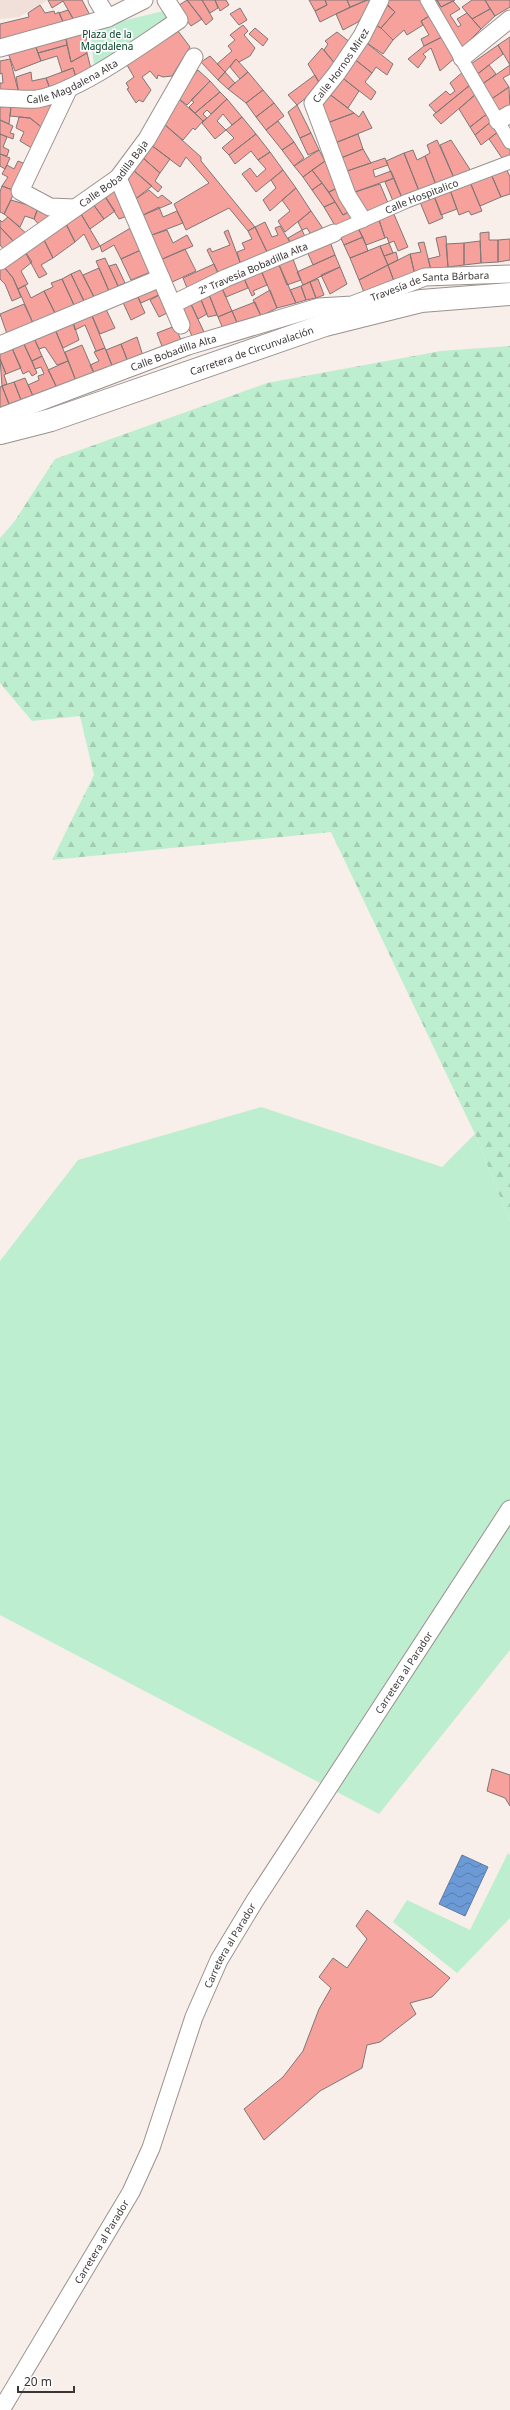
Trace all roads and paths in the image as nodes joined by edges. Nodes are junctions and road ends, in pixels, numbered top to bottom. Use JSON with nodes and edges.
{"nodes":[{"id":1,"x":97,"y":0,"type":"edge"},
{"id":2,"x":144,"y":0,"type":"edge"},
{"id":3,"x":166,"y":0,"type":"edge"},
{"id":4,"x":380,"y":0,"type":"edge"},
{"id":5,"x":427,"y":0,"type":"edge"},
{"id":6,"x":108,"y":18,"type":"junction"},
{"id":7,"x":510,"y":19,"type":"edge"},
{"id":8,"x":0,"y":48,"type":"edge"},
{"id":9,"x":194,"y":57,"type":"dead end"},
{"id":10,"x":462,"y":58,"type":"junction"},
{"id":11,"x":69,"y":88,"type":"junction"},
{"id":12,"x":0,"y":98,"type":"edge"},
{"id":13,"x":504,"y":118,"type":"edge"},
{"id":14,"x":510,"y":142,"type":"edge"},
{"id":15,"x":510,"y":162,"type":"edge"},
{"id":16,"x":118,"y":178,"type":"junction"},
{"id":17,"x":75,"y":208,"type":"junction"},
{"id":18,"x":362,"y":219,"type":"junction"},
{"id":19,"x":334,"y":233,"type":"joint"},
{"id":20,"x":0,"y":262,"type":"edge"},
{"id":21,"x":510,"y":274,"type":"edge"},
{"id":22,"x":161,"y":278,"type":"junction"},
{"id":23,"x":510,"y":294,"type":"edge"},
{"id":24,"x":173,"y":304,"type":"junction"},
{"id":25,"x":352,"y":305,"type":"joint"},
{"id":26,"x":181,"y":325,"type":"dead end"},
{"id":27,"x":0,"y":345,"type":"edge"},
{"id":28,"x":0,"y":417,"type":"edge"},
{"id":29,"x":0,"y":433,"type":"edge"},
{"id":30,"x":510,"y":1509,"type":"edge"},
{"id":31,"x":1,"y":2410,"type":"edge"}],
"edges":[{"from":1,"to":6,"type":"street"},
{"from":2,"to":6,"type":"street"},
{"from":3,"to":11,"type":"street","name":"Calle Magdalena Alta"},
{"from":4,"to":18,"type":"street","name":"Calle Hornos Mirez"},
{"from":5,"to":10,"type":"street"},
{"from":6,"to":8,"type":"street"},
{"from":7,"to":10,"type":"street"},
{"from":9,"to":16,"type":"street","name":"Calle Bobadilla Baja"},
{"from":10,"to":13,"type":"street"},
{"from":11,"to":12,"type":"street","name":"Calle Magdalena Alta"},
{"from":11,"to":17,"type":"street"},
{"from":13,"to":14,"type":"street"},
{"from":15,"to":18,"type":"street","name":"Calle Hospitalico"},
{"from":16,"to":17,"type":"street","name":"Calle Bobadilla Baja"},
{"from":16,"to":22,"type":"street"},
{"from":17,"to":20,"type":"street","name":"Calle Bobadilla Baja"},
{"from":18,"to":19,"type":"street","name":"Calle Hospitalico"},
{"from":19,"to":24,"type":"street","name":"2ª Travesía Bobadilla Alta"},
{"from":21,"to":25,"type":"street","name":"Travesía de Santa Bárbara"},
{"from":22,"to":24,"type":"street"},
{"from":22,"to":27,"type":"street"},
{"from":23,"to":29,"type":"main road","name":"Carretera de Circunvalación"},
{"from":24,"to":26,"type":"street"},
{"from":25,"to":28,"type":"street","name":"Calle Bobadilla Alta"},
{"from":30,"to":31,"type":"street","name":"Carretera al Parador"}]}
